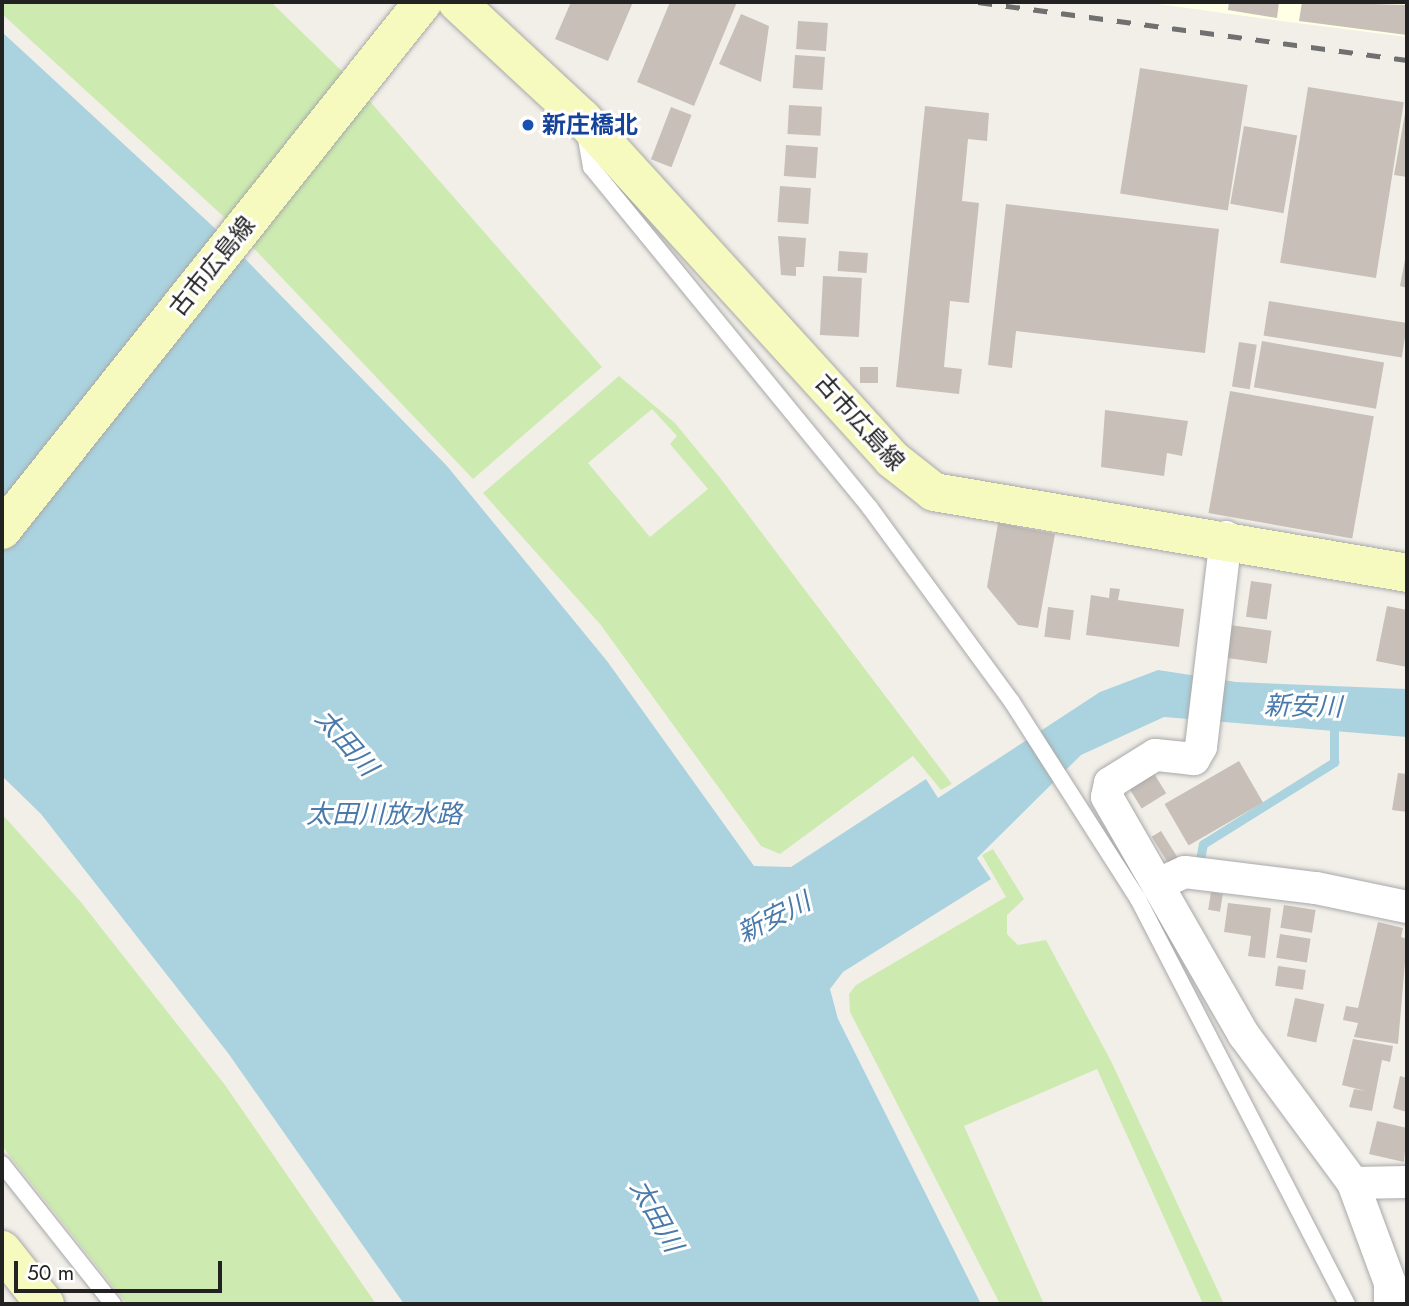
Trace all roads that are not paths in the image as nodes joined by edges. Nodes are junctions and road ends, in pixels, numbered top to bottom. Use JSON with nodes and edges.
{"nodes":[{"id":1,"x":457,"y":2,"type":"edge"},
{"id":2,"x":419,"y":7,"type":"edge"},
{"id":3,"x":582,"y":118,"type":"junction"},
{"id":4,"x":2,"y":530,"type":"edge"},
{"id":5,"x":1226,"y":537,"type":"junction"},
{"id":6,"x":1407,"y":573,"type":"edge"},
{"id":7,"x":1161,"y":883,"type":"junction"},
{"id":8,"x":1407,"y":907,"type":"edge"},
{"id":9,"x":2,"y":1164,"type":"edge"},
{"id":10,"x":1407,"y":1182,"type":"edge"},
{"id":11,"x":1353,"y":1183,"type":"junction"},
{"id":12,"x":2,"y":1250,"type":"edge"},
{"id":13,"x":45,"y":1304,"type":"edge"},
{"id":14,"x":113,"y":1304,"type":"edge"},
{"id":15,"x":1347,"y":1304,"type":"edge"},
{"id":16,"x":1390,"y":1304,"type":"edge"}],
"edges":[{"from":1,"to":3,"type":"main road","name":"古市広島線"},
{"from":2,"to":4,"type":"main road","name":"古市広島線"},
{"from":3,"to":5,"type":"main road","name":"古市広島線"},
{"from":3,"to":15,"type":"lane"},
{"from":5,"to":6,"type":"main road","name":"古市広島線"},
{"from":5,"to":7,"type":"street"},
{"from":7,"to":8,"type":"street"},
{"from":7,"to":11,"type":"street"},
{"from":9,"to":14,"type":"lane"},
{"from":10,"to":11,"type":"street"},
{"from":11,"to":16,"type":"street"},
{"from":12,"to":13,"type":"main road"}]}
